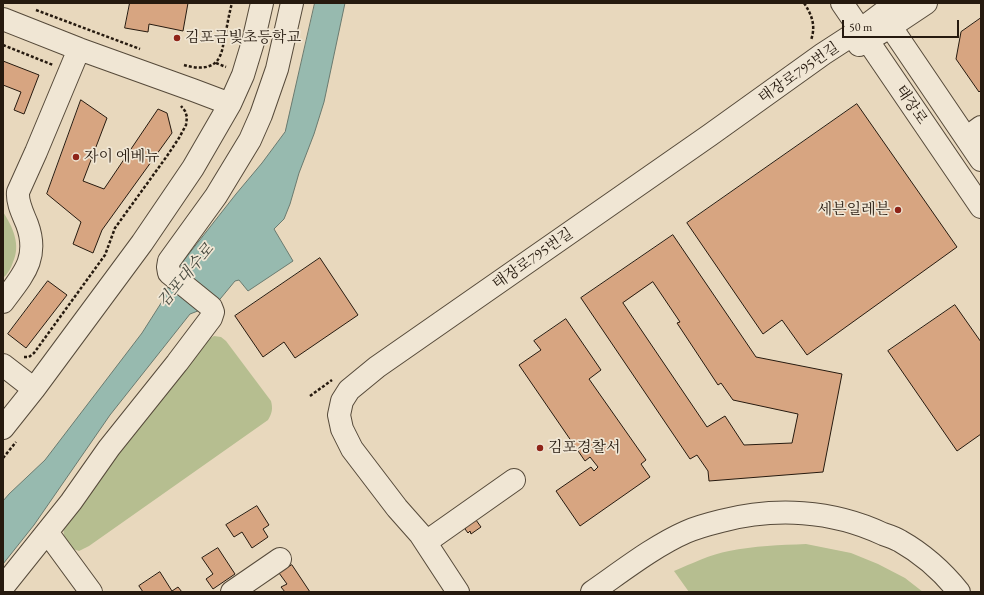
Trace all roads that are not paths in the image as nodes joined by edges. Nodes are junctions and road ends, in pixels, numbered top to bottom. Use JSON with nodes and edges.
{"nodes":[{"id":1,"x":262,"y":3,"type":"edge"},
{"id":2,"x":292,"y":3,"type":"edge"},
{"id":3,"x":842,"y":3,"type":"edge"},
{"id":4,"x":926,"y":3,"type":"edge"},
{"id":5,"x":885,"y":11,"type":"edge"},
{"id":6,"x":3,"y":19,"type":"edge"},
{"id":7,"x":864,"y":35,"type":"junction"},
{"id":8,"x":79,"y":49,"type":"junction"},
{"id":9,"x":230,"y":104,"type":"junction"},
{"id":10,"x":973,"y":132,"type":"edge"},
{"id":11,"x":981,"y":160,"type":"edge"},
{"id":12,"x":981,"y":207,"type":"edge"},
{"id":13,"x":3,"y":302,"type":"edge"},
{"id":14,"x":12,"y":361,"type":"edge"},
{"id":15,"x":34,"y":389,"type":"junction"},
{"id":16,"x":3,"y":428,"type":"edge"},
{"id":17,"x":511,"y":476,"type":"dead end"},
{"id":18,"x":47,"y":532,"type":"junction"},
{"id":19,"x":423,"y":538,"type":"junction"},
{"id":20,"x":280,"y":559,"type":"dead end"},
{"id":21,"x":3,"y":587,"type":"edge"},
{"id":22,"x":91,"y":592,"type":"edge"},
{"id":23,"x":232,"y":592,"type":"edge"},
{"id":24,"x":458,"y":592,"type":"edge"},
{"id":25,"x":592,"y":592,"type":"edge"},
{"id":26,"x":959,"y":592,"type":"edge"}],
"edges":[{"from":1,"to":9,"type":"street"},
{"from":2,"to":18,"type":"street"},
{"from":3,"to":7,"type":"street","name":"태장로"},
{"from":4,"to":5,"type":"street","name":"태장로795번길"},
{"from":5,"to":7,"type":"street","name":"태장로795번길"},
{"from":5,"to":10,"type":"street","name":"태장로"},
{"from":6,"to":8,"type":"street"},
{"from":7,"to":12,"type":"street","name":"태장로"},
{"from":7,"to":19,"type":"street","name":"태장로795번길"},
{"from":8,"to":9,"type":"street"},
{"from":8,"to":13,"type":"street"},
{"from":9,"to":15,"type":"street"},
{"from":10,"to":11,"type":"street","name":"태장로"},
{"from":14,"to":15,"type":"street"},
{"from":15,"to":16,"type":"street"},
{"from":17,"to":19,"type":"street"},
{"from":18,"to":21,"type":"street"},
{"from":18,"to":22,"type":"street"},
{"from":19,"to":24,"type":"street","name":"태장로795번길"},
{"from":20,"to":23,"type":"street"},
{"from":25,"to":26,"type":"street"}]}
